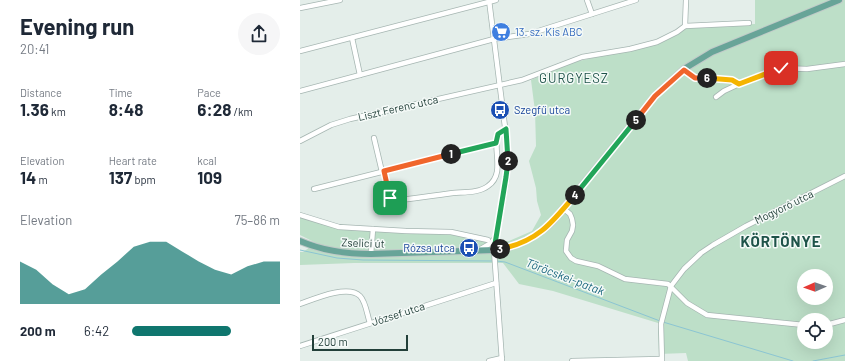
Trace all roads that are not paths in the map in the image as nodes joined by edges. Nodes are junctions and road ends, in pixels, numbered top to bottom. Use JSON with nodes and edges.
{"nodes":[{"id":1,"x":340,"y":0,"type":"edge"},
{"id":2,"x":489,"y":0,"type":"edge"},
{"id":3,"x":496,"y":0,"type":"edge"},
{"id":4,"x":587,"y":0,"type":"edge"},
{"id":5,"x":636,"y":0,"type":"edge"},
{"id":6,"x":686,"y":0,"type":"edge"},
{"id":7,"x":839,"y":0,"type":"edge"},
{"id":8,"x":300,"y":8,"type":"edge"},
{"id":9,"x":592,"y":14,"type":"junction"},
{"id":10,"x":749,"y":23,"type":"dead end"},
{"id":11,"x":685,"y":26,"type":"junction"},
{"id":12,"x":352,"y":38,"type":"junction"},
{"id":13,"x":494,"y":39,"type":"junction"},
{"id":14,"x":300,"y":52,"type":"edge"},
{"id":15,"x":845,"y":64,"type":"edge"},
{"id":16,"x":684,"y":70,"type":"junction"},
{"id":17,"x":360,"y":75,"type":"junction"},
{"id":18,"x":739,"y":84,"type":"junction"},
{"id":19,"x":500,"y":85,"type":"junction"},
{"id":20,"x":300,"y":91,"type":"edge"},
{"id":21,"x":716,"y":97,"type":"dead end"},
{"id":22,"x":506,"y":129,"type":"junction"},
{"id":23,"x":374,"y":138,"type":"dead end"},
{"id":24,"x":300,"y":142,"type":"edge"},
{"id":25,"x":496,"y":143,"type":"junction"},
{"id":26,"x":383,"y":171,"type":"junction"},
{"id":27,"x":845,"y":176,"type":"edge"},
{"id":28,"x":314,"y":189,"type":"dead end"},
{"id":29,"x":564,"y":209,"type":"junction"},
{"id":30,"x":300,"y":215,"type":"edge"},
{"id":31,"x":373,"y":229,"type":"junction"},
{"id":32,"x":495,"y":238,"type":"junction"},
{"id":33,"x":488,"y":240,"type":"dead end"},
{"id":34,"x":300,"y":241,"type":"edge"},
{"id":35,"x":475,"y":251,"type":"junction"},
{"id":36,"x":494,"y":253,"type":"junction"},
{"id":37,"x":371,"y":254,"type":"junction"},
{"id":38,"x":496,"y":283,"type":"junction"},
{"id":39,"x":671,"y":286,"type":"junction"},
{"id":40,"x":300,"y":304,"type":"edge"},
{"id":41,"x":845,"y":320,"type":"edge"},
{"id":42,"x":370,"y":323,"type":"junction"},
{"id":43,"x":797,"y":323,"type":"edge"},
{"id":44,"x":833,"y":323,"type":"edge"},
{"id":45,"x":300,"y":346,"type":"edge"},
{"id":46,"x":502,"y":360,"type":"edge"},
{"id":47,"x":662,"y":360,"type":"edge"},
{"id":48,"x":489,"y":361,"type":"edge"},
{"id":49,"x":572,"y":361,"type":"edge"}],
"edges":[{"from":1,"to":8,"type":"street"},
{"from":2,"to":3,"type":"street"},
{"from":2,"to":12,"type":"street"},
{"from":2,"to":13,"type":"street"},
{"from":4,"to":9,"type":"street"},
{"from":5,"to":9,"type":"street"},
{"from":6,"to":11,"type":"street"},
{"from":7,"to":16,"type":"main road","name":"Zselici út"},
{"from":9,"to":13,"type":"street"},
{"from":10,"to":11,"type":"street"},
{"from":11,"to":19,"type":"street","name":"Liszt Ferenc utca"},
{"from":12,"to":14,"type":"street"},
{"from":12,"to":17,"type":"street"},
{"from":13,"to":17,"type":"street"},
{"from":13,"to":19,"type":"street"},
{"from":15,"to":18,"type":"street"},
{"from":16,"to":18,"type":"street"},
{"from":16,"to":29,"type":"main road","name":"Zselici út"},
{"from":17,"to":20,"type":"street"},
{"from":18,"to":21,"type":"street"},
{"from":19,"to":22,"type":"street"},
{"from":19,"to":24,"type":"street","name":"Liszt Ferenc utca"},
{"from":22,"to":25,"type":"street"},
{"from":22,"to":32,"type":"street"},
{"from":23,"to":26,"type":"street"},
{"from":25,"to":26,"type":"street"},
{"from":25,"to":26,"type":"street"},
{"from":26,"to":28,"type":"street"},
{"from":27,"to":39,"type":"street","name":"Mogyoró utca"},
{"from":29,"to":36,"type":"main road","name":"Zselici út"},
{"from":29,"to":39,"type":"street"},
{"from":30,"to":31,"type":"street"},
{"from":31,"to":33,"type":"street"},
{"from":31,"to":37,"type":"street"},
{"from":32,"to":35,"type":"street"},
{"from":32,"to":36,"type":"street"},
{"from":34,"to":37,"type":"main road","name":"Zselici út"},
{"from":35,"to":36,"type":"main road","name":"Zselici út"},
{"from":35,"to":37,"type":"main road","name":"Zselici út"},
{"from":36,"to":38,"type":"street"},
{"from":38,"to":42,"type":"street","name":"József utca"},
{"from":38,"to":46,"type":"street"},
{"from":39,"to":43,"type":"street"},
{"from":39,"to":47,"type":"street"},
{"from":40,"to":42,"type":"street"},
{"from":41,"to":44,"type":"street"},
{"from":42,"to":45,"type":"street","name":"József utca"},
{"from":46,"to":48,"type":"street"},
{"from":47,"to":49,"type":"street"}]}
